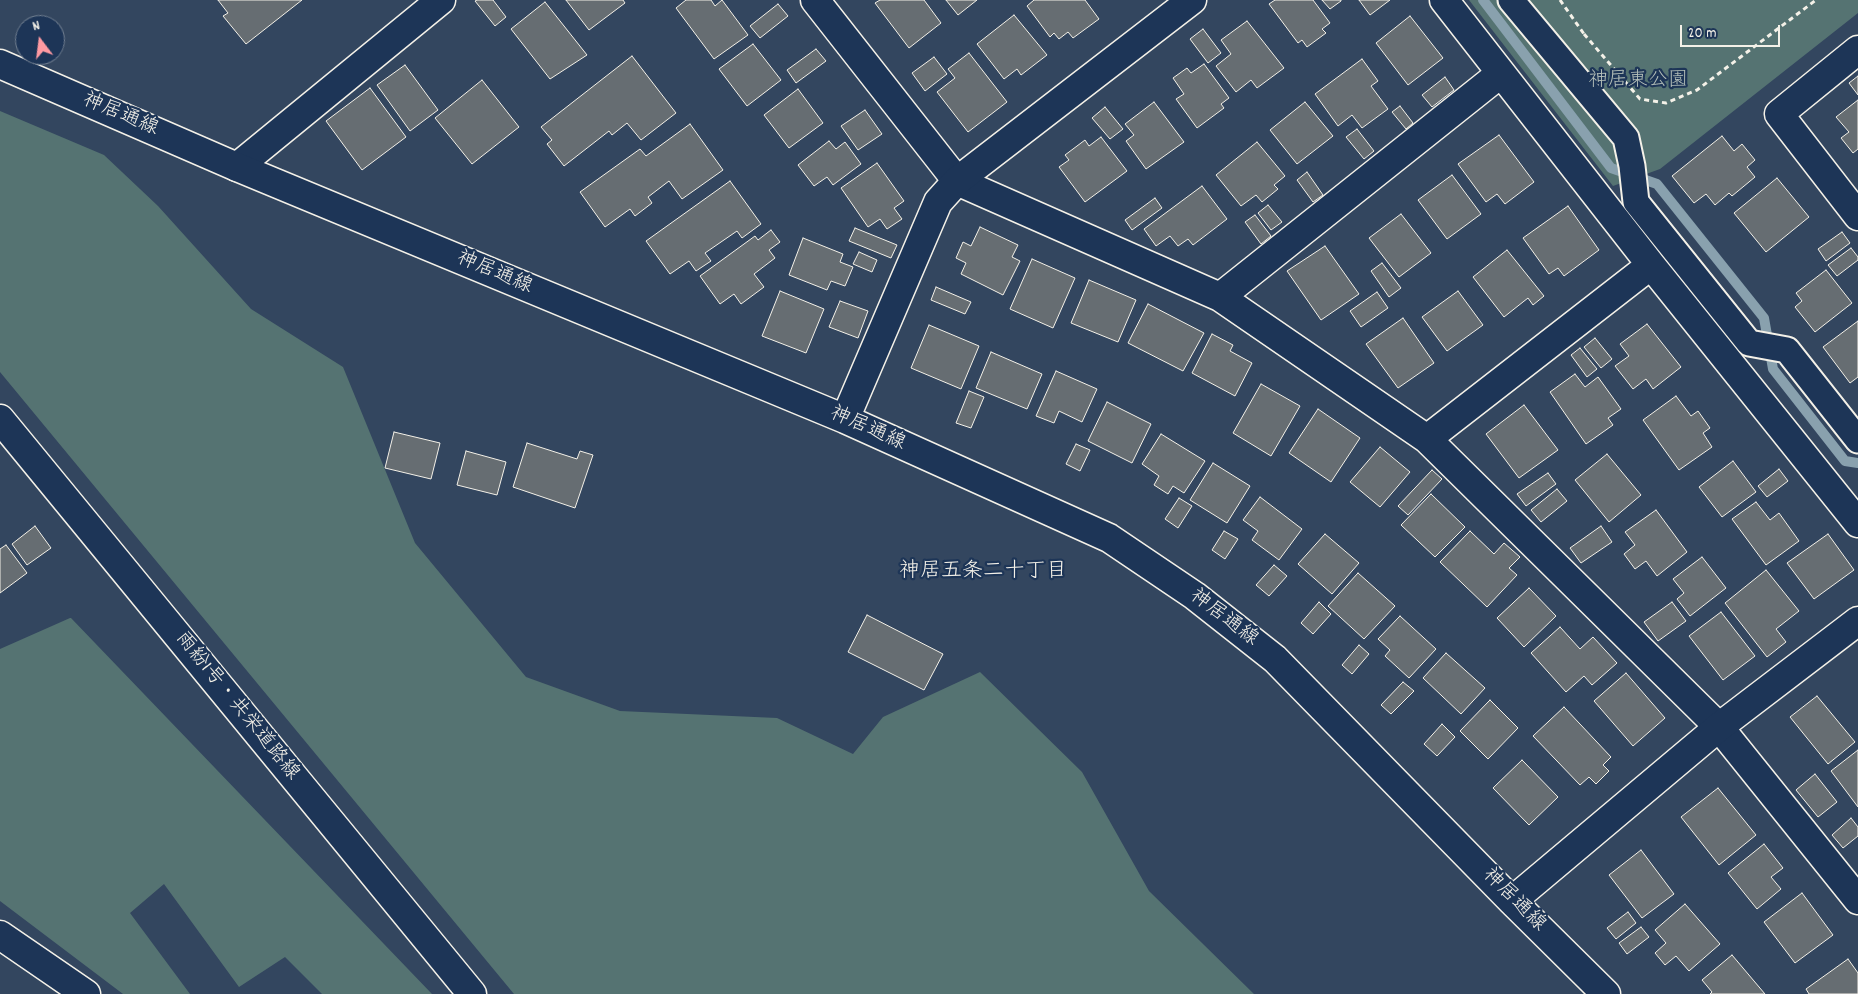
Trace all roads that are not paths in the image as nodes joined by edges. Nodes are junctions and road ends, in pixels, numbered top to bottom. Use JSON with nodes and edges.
{"nodes":[{"id":1,"x":441,"y":0,"type":"edge"},
{"id":2,"x":815,"y":0,"type":"edge"},
{"id":3,"x":1192,"y":0,"type":"edge"},
{"id":4,"x":1444,"y":0,"type":"edge"},
{"id":5,"x":1511,"y":0,"type":"edge"},
{"id":6,"x":1858,"y":50,"type":"edge"},
{"id":7,"x":0,"y":64,"type":"edge"},
{"id":8,"x":1500,"y":74,"type":"junction"},
{"id":9,"x":237,"y":167,"type":"junction"},
{"id":10,"x":958,"y":181,"type":"junction"},
{"id":11,"x":1858,"y":216,"type":"edge"},
{"id":12,"x":1651,"y":265,"type":"junction"},
{"id":13,"x":1220,"y":297,"type":"junction"},
{"id":14,"x":0,"y":419,"type":"edge"},
{"id":15,"x":845,"y":419,"type":"junction"},
{"id":16,"x":1427,"y":439,"type":"junction"},
{"id":17,"x":1858,"y":440,"type":"edge"},
{"id":18,"x":1858,"y":523,"type":"edge"},
{"id":19,"x":1858,"y":621,"type":"edge"},
{"id":20,"x":1720,"y":727,"type":"junction"},
{"id":21,"x":1858,"y":900,"type":"edge"},
{"id":22,"x":1512,"y":901,"type":"junction"},
{"id":23,"x":0,"y":935,"type":"edge"},
{"id":24,"x":86,"y":994,"type":"edge"},
{"id":25,"x":472,"y":994,"type":"edge"},
{"id":26,"x":1606,"y":994,"type":"edge"}],
"edges":[{"from":1,"to":9,"type":"street"},
{"from":2,"to":10,"type":"street"},
{"from":3,"to":10,"type":"street"},
{"from":4,"to":8,"type":"street"},
{"from":5,"to":17,"type":"street"},
{"from":6,"to":11,"type":"street"},
{"from":7,"to":9,"type":"street","name":"神居通線"},
{"from":8,"to":12,"type":"street"},
{"from":8,"to":13,"type":"street"},
{"from":9,"to":15,"type":"street","name":"神居通線"},
{"from":10,"to":13,"type":"street"},
{"from":10,"to":15,"type":"street"},
{"from":12,"to":16,"type":"street"},
{"from":12,"to":18,"type":"street"},
{"from":13,"to":16,"type":"street"},
{"from":14,"to":25,"type":"street","name":"雨紛1号・共栄道路線"},
{"from":15,"to":22,"type":"street","name":"神居通線"},
{"from":16,"to":20,"type":"street"},
{"from":19,"to":20,"type":"street"},
{"from":20,"to":21,"type":"street"},
{"from":20,"to":22,"type":"street"},
{"from":22,"to":26,"type":"street","name":"神居通線"},
{"from":23,"to":24,"type":"street"}]}
